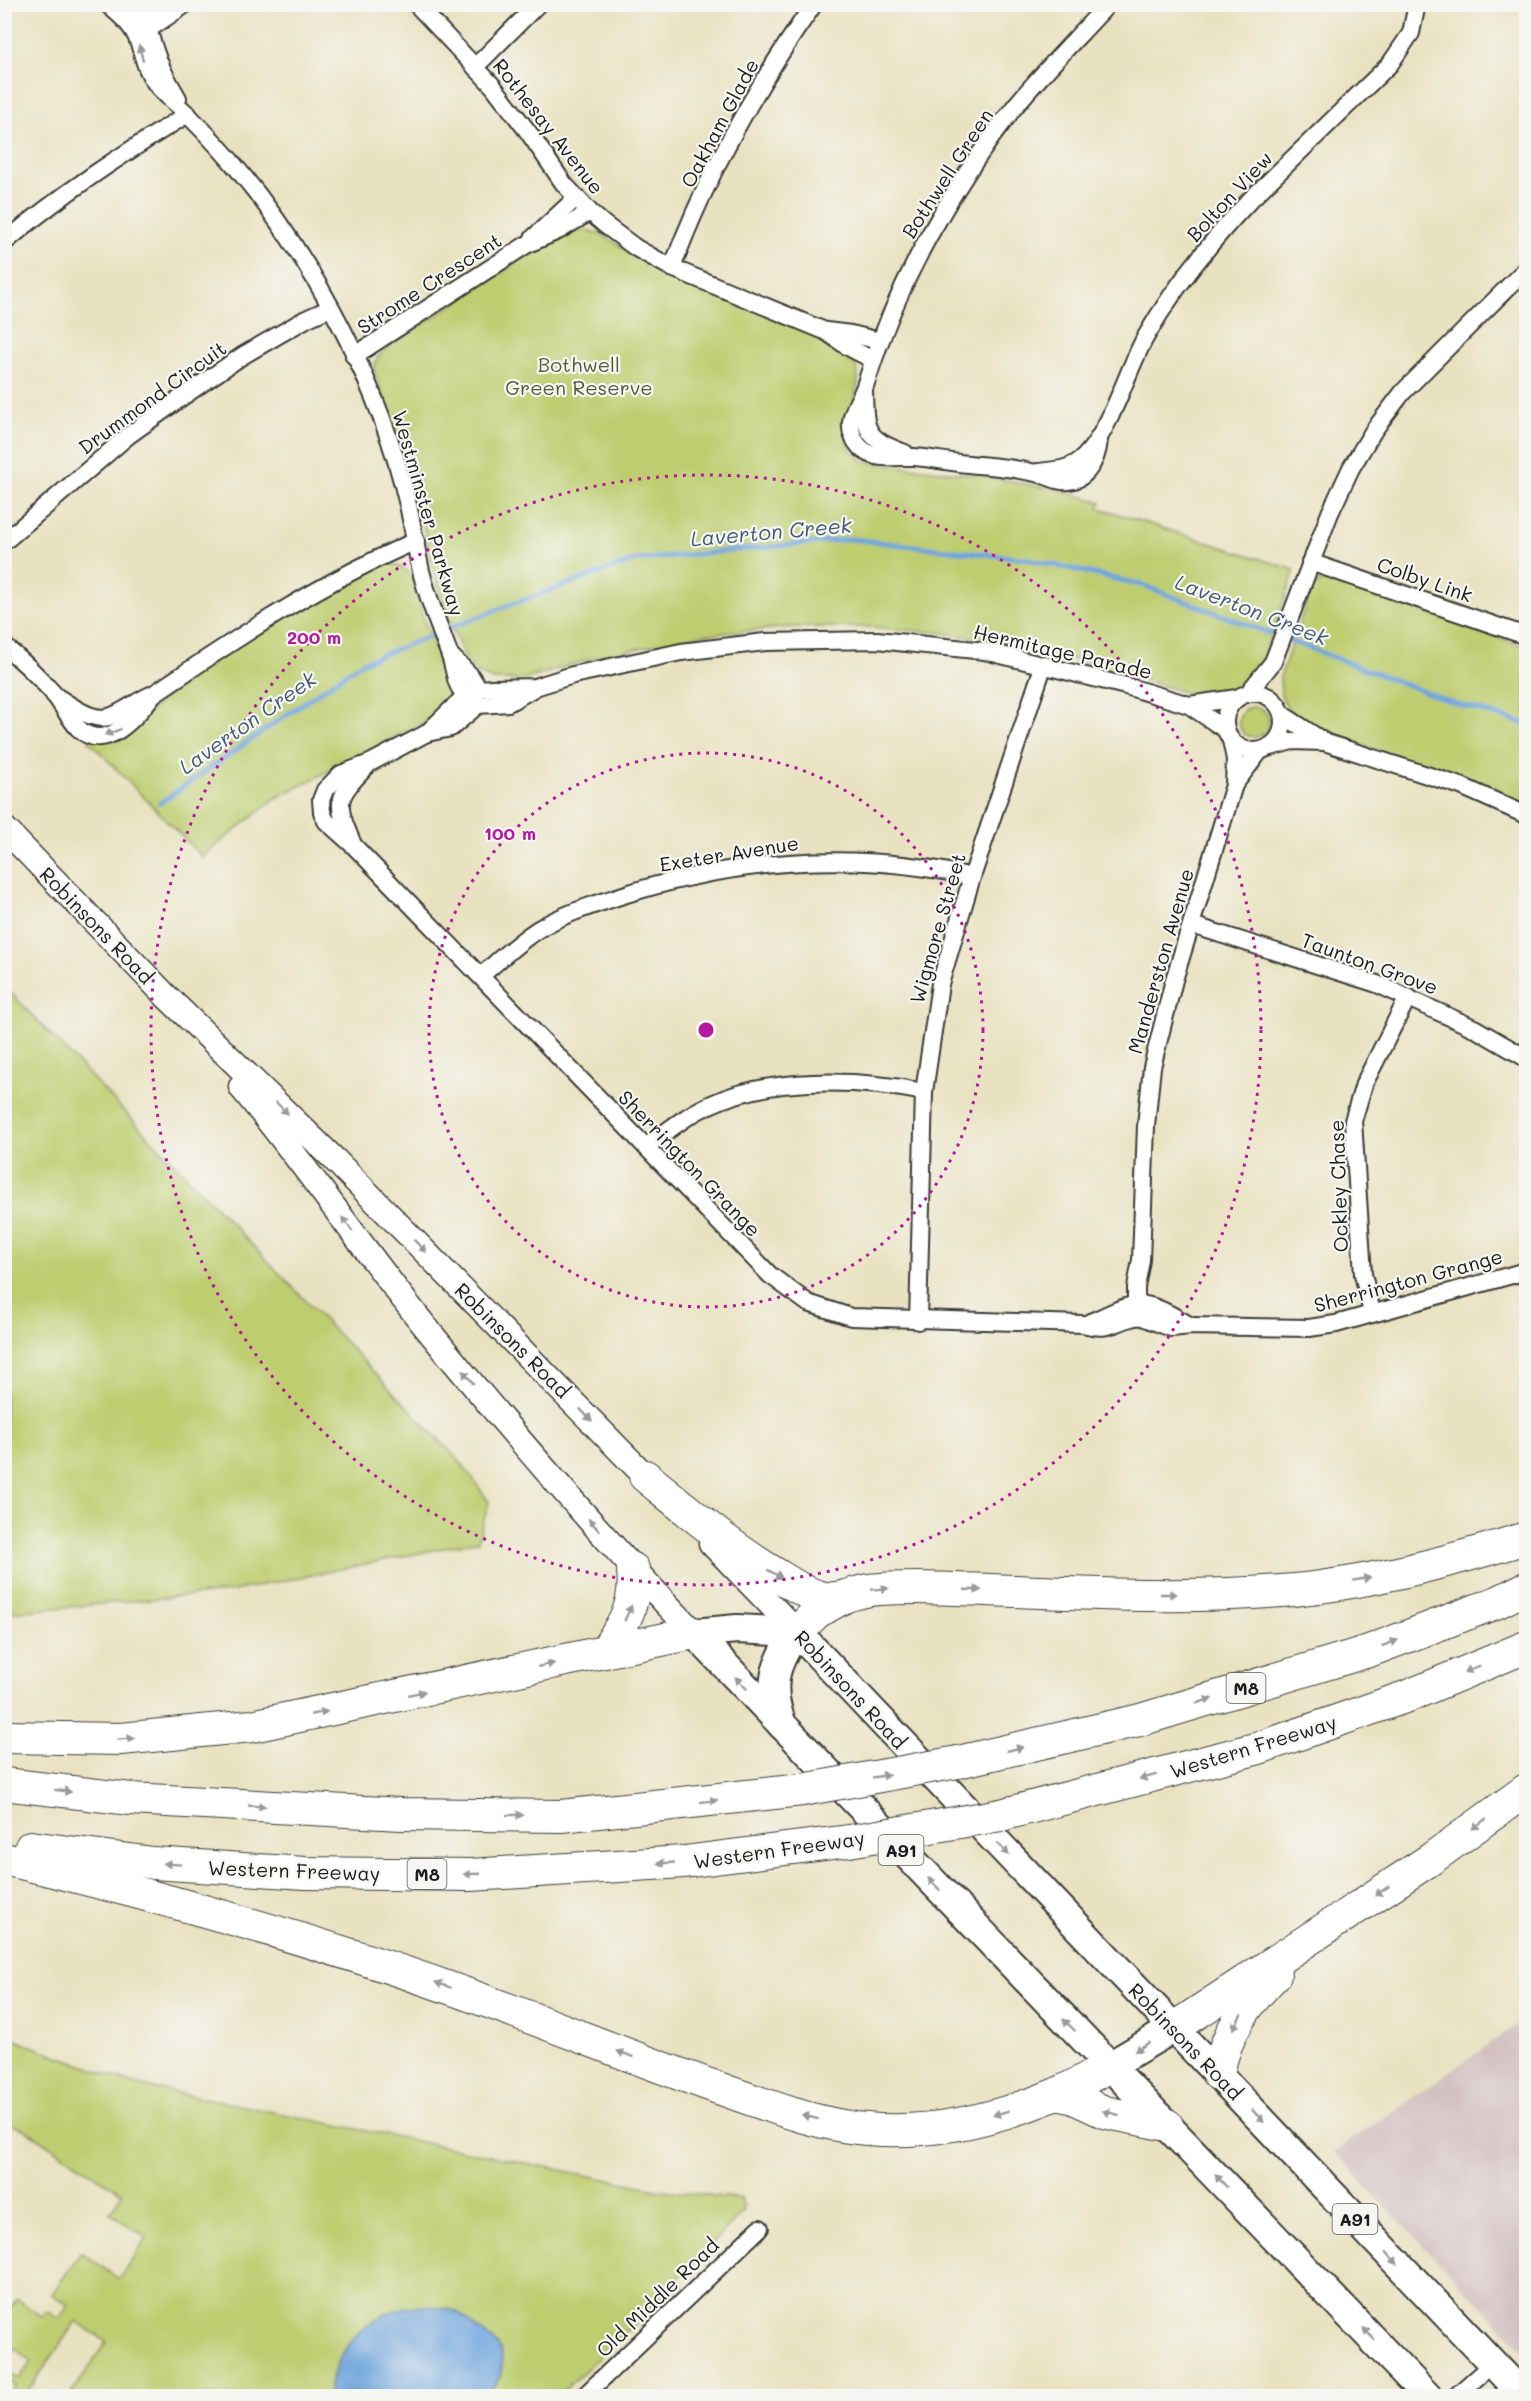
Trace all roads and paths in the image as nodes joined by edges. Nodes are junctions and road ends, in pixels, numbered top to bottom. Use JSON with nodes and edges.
{"nodes":[{"id":1,"x":107,"y":4,"type":"edge"},
{"id":2,"x":129,"y":4,"type":"edge"},
{"id":3,"x":161,"y":4,"type":"edge"},
{"id":4,"x":186,"y":4,"type":"edge"},
{"id":5,"x":416,"y":4,"type":"edge"},
{"id":6,"x":538,"y":4,"type":"edge"},
{"id":7,"x":814,"y":4,"type":"edge"},
{"id":8,"x":1108,"y":4,"type":"edge"},
{"id":9,"x":1417,"y":4,"type":"edge"},
{"id":10,"x":141,"y":25,"type":"junction"},
{"id":11,"x":475,"y":67,"type":"junction"},
{"id":12,"x":188,"y":114,"type":"junction"},
{"id":13,"x":576,"y":198,"type":"junction"},
{"id":14,"x":590,"y":212,"type":"junction"},
{"id":15,"x":4,"y":243,"type":"edge"},
{"id":16,"x":526,"y":244,"type":"junction"},
{"id":17,"x":672,"y":268,"type":"junction"},
{"id":18,"x":1527,"y":269,"type":"edge"},
{"id":19,"x":330,"y":308,"type":"junction"},
{"id":20,"x":825,"y":331,"type":"junction"},
{"id":21,"x":880,"y":341,"type":"junction"},
{"id":22,"x":354,"y":356,"type":"junction"},
{"id":23,"x":873,"y":360,"type":"junction"},
{"id":24,"x":864,"y":389,"type":"junction"},
{"id":25,"x":867,"y":425,"type":"joint"},
{"id":26,"x":852,"y":434,"type":"joint"},
{"id":27,"x":915,"y":457,"type":"junction"},
{"id":28,"x":416,"y":541,"type":"junction"},
{"id":29,"x":7,"y":542,"type":"edge"},
{"id":30,"x":1310,"y":562,"type":"junction"},
{"id":31,"x":1527,"y":636,"type":"edge"},
{"id":32,"x":4,"y":638,"type":"edge"},
{"id":33,"x":10,"y":651,"type":"edge"},
{"id":34,"x":1273,"y":662,"type":"junction"},
{"id":35,"x":1044,"y":664,"type":"junction"},
{"id":36,"x":1243,"y":696,"type":"junction"},
{"id":37,"x":474,"y":697,"type":"junction"},
{"id":38,"x":1189,"y":705,"type":"junction"},
{"id":39,"x":1280,"y":709,"type":"junction"},
{"id":40,"x":1228,"y":735,"type":"junction"},
{"id":41,"x":1324,"y":742,"type":"junction"},
{"id":42,"x":1265,"y":749,"type":"junction"},
{"id":43,"x":370,"y":763,"type":"junction"},
{"id":44,"x":1234,"y":785,"type":"junction"},
{"id":45,"x":321,"y":800,"type":"junction"},
{"id":46,"x":340,"y":804,"type":"junction"},
{"id":47,"x":1527,"y":815,"type":"edge"},
{"id":48,"x":4,"y":828,"type":"edge"},
{"id":49,"x":354,"y":846,"type":"junction"},
{"id":50,"x":972,"y":877,"type":"junction"},
{"id":51,"x":1192,"y":925,"type":"junction"},
{"id":52,"x":481,"y":976,"type":"junction"},
{"id":53,"x":165,"y":995,"type":"junction"},
{"id":54,"x":1408,"y":996,"type":"junction"},
{"id":55,"x":1527,"y":1058,"type":"edge"},
{"id":56,"x":924,"y":1092,"type":"junction"},
{"id":57,"x":646,"y":1147,"type":"junction"},
{"id":58,"x":1527,"y":1270,"type":"edge"},
{"id":59,"x":1140,"y":1308,"type":"junction"},
{"id":60,"x":1372,"y":1313,"type":"junction"},
{"id":61,"x":918,"y":1321,"type":"junction"},
{"id":62,"x":645,"y":1476,"type":"junction"},
{"id":63,"x":1527,"y":1538,"type":"edge"},
{"id":64,"x":633,"y":1569,"type":"junction"},
{"id":65,"x":1527,"y":1588,"type":"edge"},
{"id":66,"x":846,"y":1596,"type":"junction"},
{"id":67,"x":797,"y":1632,"type":"junction"},
{"id":68,"x":694,"y":1633,"type":"junction"},
{"id":69,"x":1527,"y":1647,"type":"edge"},
{"id":70,"x":606,"y":1652,"type":"junction"},
{"id":71,"x":783,"y":1727,"type":"junction"},
{"id":72,"x":4,"y":1737,"type":"edge"},
{"id":73,"x":4,"y":1784,"type":"edge"},
{"id":74,"x":1527,"y":1790,"type":"edge"},
{"id":75,"x":4,"y":1844,"type":"edge"},
{"id":76,"x":4,"y":1859,"type":"edge"},
{"id":77,"x":1320,"y":1934,"type":"junction"},
{"id":78,"x":1174,"y":2028,"type":"junction"},
{"id":79,"x":1111,"y":2065,"type":"junction"},
{"id":80,"x":1218,"y":2074,"type":"junction"},
{"id":81,"x":1057,"y":2094,"type":"junction"},
{"id":82,"x":1167,"y":2125,"type":"junction"},
{"id":83,"x":760,"y":2228,"type":"dead end"},
{"id":84,"x":1492,"y":2364,"type":"junction"},
{"id":85,"x":1413,"y":2390,"type":"edge"},
{"id":86,"x":584,"y":2397,"type":"edge"},
{"id":87,"x":1456,"y":2397,"type":"edge"},
{"id":88,"x":1524,"y":2397,"type":"edge"}],
"edges":[{"from":1,"to":10,"type":"street","name":"Westminster Parkway"},
{"from":2,"to":10,"type":"street","name":"Westminster Parkway"},
{"from":3,"to":10,"type":"street"},
{"from":4,"to":10,"type":"street"},
{"from":5,"to":11,"type":"street","name":"Rothesay Avenue"},
{"from":6,"to":11,"type":"street"},
{"from":7,"to":17,"type":"street","name":"Oakham Glade"},
{"from":8,"to":21,"type":"street","name":"Bothwell Green"},
{"from":9,"to":27,"type":"street","name":"Bolton View"},
{"from":10,"to":12,"type":"street","name":"Westminster Parkway"},
{"from":11,"to":13,"type":"street","name":"Rothesay Avenue"},
{"from":12,"to":15,"type":"street"},
{"from":12,"to":19,"type":"street","name":"Westminster Parkway"},
{"from":13,"to":14,"type":"street","name":"Rothesay Avenue"},
{"from":13,"to":16,"type":"street","name":"Strome Crescent"},
{"from":14,"to":16,"type":"street","name":"Strome Crescent"},
{"from":14,"to":17,"type":"street","name":"Rothesay Avenue"},
{"from":16,"to":22,"type":"street","name":"Strome Crescent"},
{"from":17,"to":20,"type":"street","name":"Rothesay Avenue"},
{"from":18,"to":30,"type":"street"},
{"from":19,"to":22,"type":"street","name":"Westminster Parkway"},
{"from":19,"to":29,"type":"street","name":"Drummond Circuit"},
{"from":20,"to":21,"type":"street","name":"Rothesay Avenue"},
{"from":20,"to":23,"type":"street","name":"Rothesay Avenue"},
{"from":21,"to":23,"type":"street","name":"Bothwell Green"},
{"from":22,"to":28,"type":"street","name":"Westminster Parkway"},
{"from":23,"to":24,"type":"street","name":"Bothwell Green"},
{"from":24,"to":25,"type":"street","name":"Bothwell Green"},
{"from":24,"to":26,"type":"street","name":"Bothwell Green"},
{"from":25,"to":27,"type":"street","name":"Bolton View"},
{"from":26,"to":27,"type":"street","name":"Bolton View"},
{"from":28,"to":33,"type":"street"},
{"from":28,"to":37,"type":"street","name":"Westminster Parkway"},
{"from":30,"to":31,"type":"street","name":"Colby Link"},
{"from":30,"to":34,"type":"street"},
{"from":32,"to":33,"type":"street"},
{"from":34,"to":36,"type":"street"},
{"from":34,"to":39,"type":"street"},
{"from":35,"to":37,"type":"street","name":"Hermitage Parade"},
{"from":35,"to":38,"type":"street","name":"Hermitage Parade"},
{"from":35,"to":50,"type":"street","name":"Wigmore Street"},
{"from":36,"to":38,"type":"street","name":"Hermitage Parade"},
{"from":36,"to":39,"type":"street"},
{"from":36,"to":40,"type":"street"},
{"from":37,"to":43,"type":"street"},
{"from":38,"to":40,"type":"street","name":"Hermitage Parade"},
{"from":39,"to":41,"type":"street"},
{"from":39,"to":42,"type":"street"},
{"from":40,"to":42,"type":"street"},
{"from":40,"to":44,"type":"street","name":"Manderston Avenue"},
{"from":41,"to":42,"type":"street"},
{"from":41,"to":47,"type":"street"},
{"from":42,"to":44,"type":"street","name":"Manderston Avenue"},
{"from":43,"to":45,"type":"street"},
{"from":43,"to":46,"type":"street"},
{"from":44,"to":51,"type":"street","name":"Manderston Avenue"},
{"from":45,"to":46,"type":"street"},
{"from":45,"to":49,"type":"street"},
{"from":46,"to":49,"type":"street"},
{"from":48,"to":53,"type":"main road","name":"Robinsons Road","number":"A91"},
{"from":49,"to":52,"type":"street","name":"Sherrington Grange"},
{"from":50,"to":52,"type":"street","name":"Exeter Avenue"},
{"from":50,"to":56,"type":"street","name":"Wigmore Street"},
{"from":51,"to":54,"type":"street","name":"Taunton Grove"},
{"from":51,"to":59,"type":"street","name":"Manderston Avenue"},
{"from":52,"to":57,"type":"street","name":"Sherrington Grange"},
{"from":53,"to":62,"type":"main road","name":"Robinsons Road","number":"A91","one_way":true},
{"from":64,"to":53,"type":"main road","name":"Robinsons Road","number":"A91","one_way":true},
{"from":54,"to":55,"type":"street","name":"Taunton Grove"},
{"from":54,"to":60,"type":"street","name":"Ockley Chase"},
{"from":56,"to":57,"type":"street"},
{"from":56,"to":61,"type":"street","name":"Wigmore Street"},
{"from":57,"to":61,"type":"street","name":"Sherrington Grange"},
{"from":58,"to":60,"type":"street","name":"Sherrington Grange"},
{"from":59,"to":60,"type":"street","name":"Sherrington Grange"},
{"from":59,"to":61,"type":"street","name":"Sherrington Grange"},
{"from":62,"to":66,"type":"highway","one_way":true},
{"from":62,"to":67,"type":"main road","name":"Robinsons Road","number":"A91"},
{"from":66,"to":63,"type":"highway","one_way":true},
{"from":64,"to":68,"type":"main road","name":"Robinsons Road","number":"A91"},
{"from":70,"to":64,"type":"highway","one_way":true},
{"from":73,"to":65,"type":"highway","number":"M8","one_way":true,"bridge":true},
{"from":66,"to":67,"type":"highway"},
{"from":67,"to":68,"type":"highway"},
{"from":67,"to":71,"type":"highway"},
{"from":67,"to":78,"type":"highway","name":"Robinsons Road","number":"A91","one_way":true},
{"from":68,"to":70,"type":"highway"},
{"from":71,"to":68,"type":"highway","name":"Robinsons Road","number":"A91","one_way":true},
{"from":69,"to":75,"type":"highway","name":"Western Freeway","number":"M8","one_way":true,"bridge":true},
{"from":72,"to":70,"type":"highway","one_way":true},
{"from":79,"to":71,"type":"highway","name":"Robinsons Road","number":"A91","one_way":true},
{"from":74,"to":77,"type":"highway","one_way":true},
{"from":81,"to":76,"type":"highway","one_way":true},
{"from":77,"to":78,"type":"highway"},
{"from":77,"to":80,"type":"highway","one_way":true},
{"from":78,"to":79,"type":"highway","one_way":true},
{"from":78,"to":80,"type":"highway","name":"Robinsons Road","number":"A91"},
{"from":79,"to":81,"type":"highway"},
{"from":79,"to":82,"type":"highway","name":"Robinsons Road","number":"A91"},
{"from":80,"to":84,"type":"highway","name":"Robinsons Road","number":"A91","one_way":true},
{"from":82,"to":81,"type":"highway","one_way":true},
{"from":85,"to":82,"type":"highway","name":"Robinsons Road","number":"A91","one_way":true},
{"from":83,"to":86,"type":"street","name":"Old Middle Road"},
{"from":84,"to":87,"type":"street"},
{"from":84,"to":88,"type":"highway","name":"Robinsons Road","number":"A91"}]}
